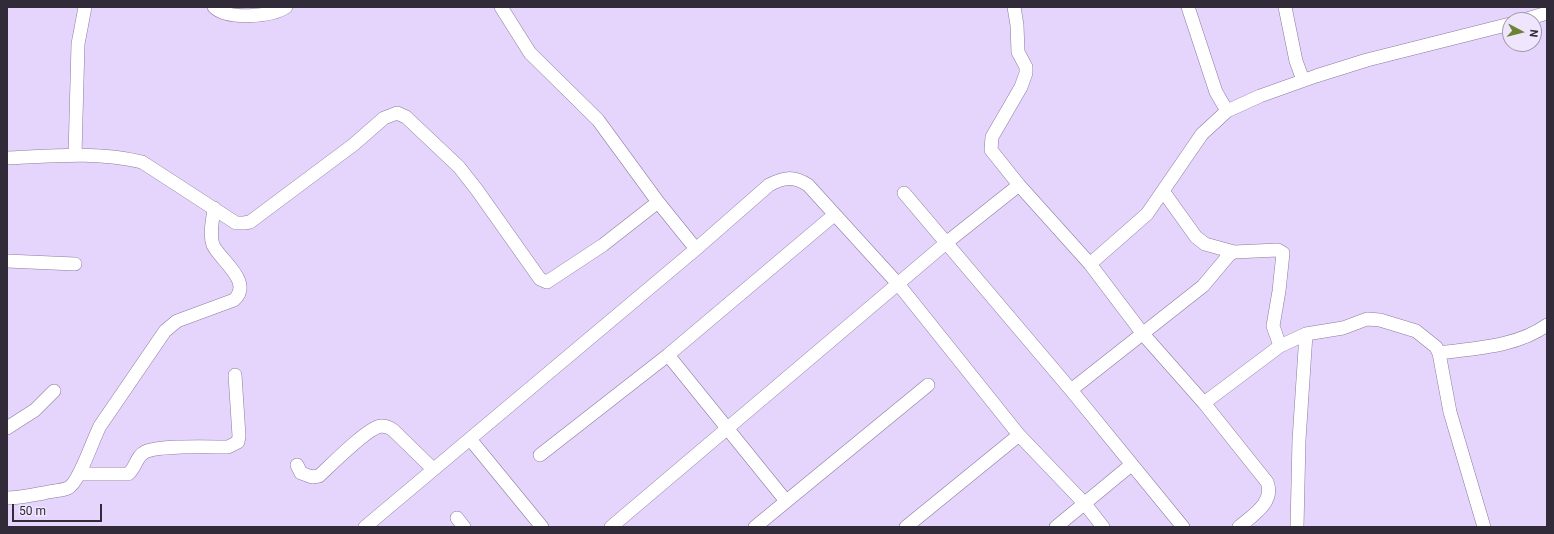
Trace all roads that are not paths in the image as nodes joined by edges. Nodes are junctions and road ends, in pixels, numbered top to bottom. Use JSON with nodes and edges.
{"nodes":[{"id":1,"x":85,"y":7,"type":"edge"},
{"id":2,"x":214,"y":7,"type":"edge"},
{"id":3,"x":286,"y":7,"type":"edge"},
{"id":4,"x":501,"y":7,"type":"edge"},
{"id":5,"x":1014,"y":7,"type":"edge"},
{"id":6,"x":1188,"y":7,"type":"edge"},
{"id":7,"x":1285,"y":7,"type":"edge"},
{"id":8,"x":1502,"y":26,"type":"edge"},
{"id":9,"x":1303,"y":80,"type":"junction"},
{"id":10,"x":1227,"y":111,"type":"junction"},
{"id":11,"x":75,"y":155,"type":"junction"},
{"id":12,"x":7,"y":158,"type":"edge"},
{"id":13,"x":1019,"y":185,"type":"junction"},
{"id":14,"x":1163,"y":192,"type":"junction"},
{"id":15,"x":904,"y":193,"type":"dead end"},
{"id":16,"x":658,"y":202,"type":"junction"},
{"id":17,"x":214,"y":208,"type":"junction"},
{"id":18,"x":834,"y":215,"type":"junction"},
{"id":19,"x":946,"y":243,"type":"junction"},
{"id":20,"x":696,"y":249,"type":"junction"},
{"id":21,"x":1234,"y":252,"type":"junction"},
{"id":22,"x":7,"y":261,"type":"edge"},
{"id":23,"x":75,"y":264,"type":"dead end"},
{"id":24,"x":1090,"y":264,"type":"junction"},
{"id":25,"x":899,"y":285,"type":"junction"},
{"id":26,"x":1547,"y":325,"type":"edge"},
{"id":27,"x":1143,"y":334,"type":"junction"},
{"id":28,"x":1306,"y":334,"type":"junction"},
{"id":29,"x":1280,"y":346,"type":"junction"},
{"id":30,"x":1439,"y":353,"type":"junction"},
{"id":31,"x":668,"y":355,"type":"junction"},
{"id":32,"x":235,"y":375,"type":"dead end"},
{"id":33,"x":928,"y":385,"type":"dead end"},
{"id":34,"x":1071,"y":390,"type":"junction"},
{"id":35,"x":54,"y":391,"type":"dead end"},
{"id":36,"x":1204,"y":403,"type":"junction"},
{"id":37,"x":7,"y":428,"type":"edge"},
{"id":38,"x":727,"y":429,"type":"junction"},
{"id":39,"x":1019,"y":435,"type":"junction"},
{"id":40,"x":470,"y":439,"type":"junction"},
{"id":41,"x":540,"y":455,"type":"dead end"},
{"id":42,"x":297,"y":465,"type":"dead end"},
{"id":43,"x":1132,"y":465,"type":"junction"},
{"id":44,"x":433,"y":469,"type":"junction"},
{"id":45,"x":79,"y":474,"type":"junction"},
{"id":46,"x":7,"y":498,"type":"edge"},
{"id":47,"x":786,"y":501,"type":"junction"},
{"id":48,"x":1085,"y":504,"type":"junction"},
{"id":49,"x":365,"y":527,"type":"edge"},
{"id":50,"x":542,"y":527,"type":"edge"},
{"id":51,"x":611,"y":527,"type":"edge"},
{"id":52,"x":755,"y":527,"type":"edge"},
{"id":53,"x":906,"y":527,"type":"edge"},
{"id":54,"x":1056,"y":527,"type":"edge"},
{"id":55,"x":1103,"y":527,"type":"edge"},
{"id":56,"x":1183,"y":527,"type":"edge"},
{"id":57,"x":1239,"y":527,"type":"edge"},
{"id":58,"x":1297,"y":527,"type":"edge"},
{"id":59,"x":1484,"y":527,"type":"edge"}],
"edges":[{"from":1,"to":11,"type":"street"},
{"from":2,"to":3,"type":"street"},
{"from":4,"to":16,"type":"street"},
{"from":5,"to":13,"type":"street"},
{"from":6,"to":10,"type":"street"},
{"from":7,"to":9,"type":"street"},
{"from":8,"to":9,"type":"street"},
{"from":9,"to":10,"type":"street"},
{"from":10,"to":14,"type":"street"},
{"from":11,"to":12,"type":"street"},
{"from":11,"to":17,"type":"street"},
{"from":13,"to":19,"type":"street"},
{"from":13,"to":24,"type":"street"},
{"from":14,"to":21,"type":"street"},
{"from":14,"to":24,"type":"street"},
{"from":15,"to":19,"type":"street"},
{"from":16,"to":17,"type":"street"},
{"from":16,"to":20,"type":"street"},
{"from":17,"to":45,"type":"street"},
{"from":18,"to":20,"type":"street"},
{"from":18,"to":25,"type":"street"},
{"from":18,"to":31,"type":"street"},
{"from":19,"to":25,"type":"street"},
{"from":19,"to":34,"type":"street"},
{"from":20,"to":40,"type":"street"},
{"from":21,"to":27,"type":"street"},
{"from":21,"to":29,"type":"street"},
{"from":22,"to":23,"type":"street"},
{"from":24,"to":27,"type":"street"},
{"from":25,"to":38,"type":"street"},
{"from":25,"to":39,"type":"street"},
{"from":26,"to":30,"type":"street"},
{"from":27,"to":34,"type":"street"},
{"from":27,"to":36,"type":"street"},
{"from":28,"to":29,"type":"street"},
{"from":28,"to":30,"type":"street"},
{"from":28,"to":58,"type":"street"},
{"from":29,"to":36,"type":"street"},
{"from":30,"to":59,"type":"street"},
{"from":31,"to":38,"type":"street"},
{"from":31,"to":41,"type":"street"},
{"from":32,"to":45,"type":"street"},
{"from":33,"to":47,"type":"street"},
{"from":34,"to":43,"type":"street"},
{"from":35,"to":37,"type":"street"},
{"from":36,"to":57,"type":"street"},
{"from":38,"to":47,"type":"street"},
{"from":38,"to":51,"type":"street"},
{"from":39,"to":48,"type":"street"},
{"from":39,"to":53,"type":"street"},
{"from":40,"to":44,"type":"street"},
{"from":40,"to":50,"type":"street"},
{"from":42,"to":44,"type":"street"},
{"from":43,"to":48,"type":"street"},
{"from":43,"to":56,"type":"street"},
{"from":44,"to":49,"type":"street"},
{"from":45,"to":46,"type":"street"},
{"from":47,"to":52,"type":"street"},
{"from":48,"to":54,"type":"street"},
{"from":48,"to":55,"type":"street"}]}
